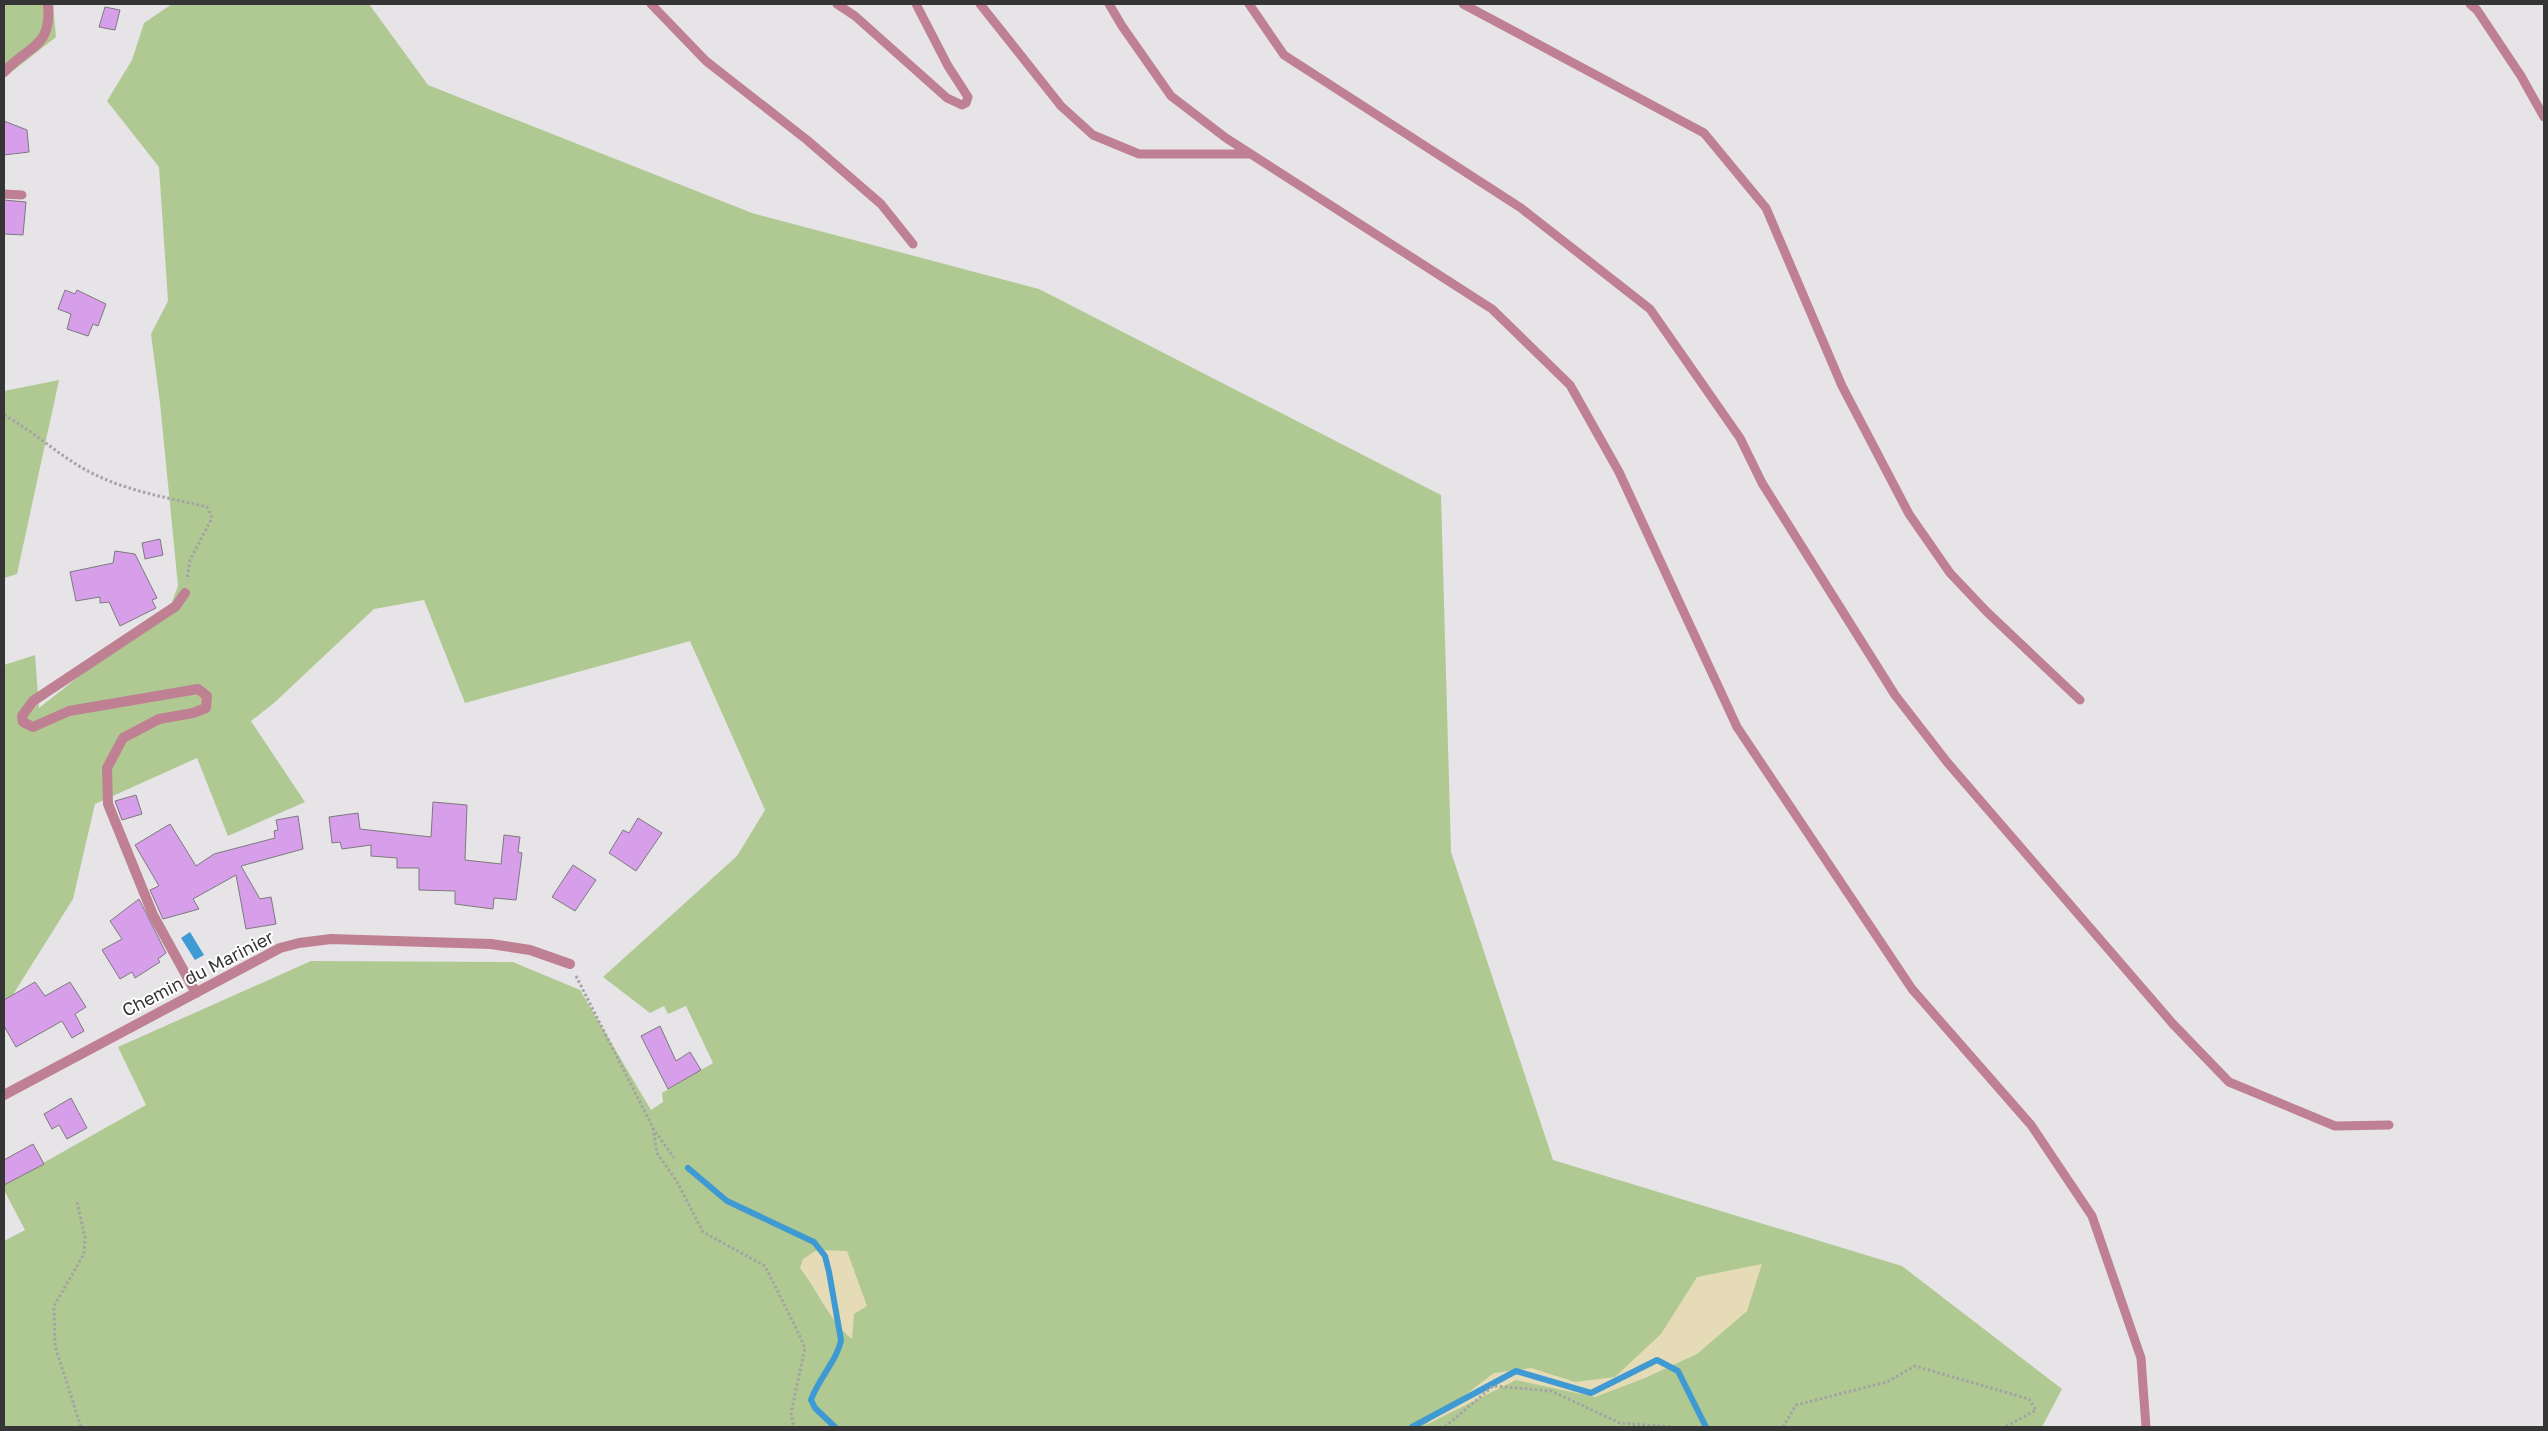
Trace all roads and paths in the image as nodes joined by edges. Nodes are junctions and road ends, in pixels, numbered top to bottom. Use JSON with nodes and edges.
{"nodes":[{"id":1,"x":48,"y":4,"type":"edge"},
{"id":2,"x":651,"y":4,"type":"edge"},
{"id":3,"x":837,"y":4,"type":"edge"},
{"id":4,"x":916,"y":4,"type":"edge"},
{"id":5,"x":980,"y":4,"type":"edge"},
{"id":6,"x":1109,"y":4,"type":"edge"},
{"id":7,"x":1249,"y":4,"type":"edge"},
{"id":8,"x":1463,"y":4,"type":"edge"},
{"id":9,"x":2470,"y":4,"type":"edge"},
{"id":10,"x":4,"y":72,"type":"edge"},
{"id":11,"x":2544,"y":117,"type":"edge"},
{"id":12,"x":1251,"y":154,"type":"junction"},
{"id":13,"x":4,"y":194,"type":"edge"},
{"id":14,"x":22,"y":195,"type":"dead end"},
{"id":15,"x":913,"y":244,"type":"dead end"},
{"id":16,"x":4,"y":415,"type":"edge"},
{"id":17,"x":185,"y":593,"type":"joint"},
{"id":18,"x":2080,"y":700,"type":"dead end"},
{"id":19,"x":570,"y":964,"type":"joint"},
{"id":20,"x":196,"y":993,"type":"junction"},
{"id":21,"x":4,"y":1095,"type":"edge"},
{"id":22,"x":2390,"y":1126,"type":"dead end"},
{"id":23,"x":653,"y":1128,"type":"junction"},
{"id":24,"x":674,"y":1158,"type":"dead end"},
{"id":25,"x":77,"y":1202,"type":"dead end"},
{"id":26,"x":81,"y":1427,"type":"edge"},
{"id":27,"x":794,"y":1427,"type":"edge"},
{"id":28,"x":1445,"y":1427,"type":"edge"},
{"id":29,"x":1672,"y":1427,"type":"edge"},
{"id":30,"x":1783,"y":1427,"type":"edge"},
{"id":31,"x":2005,"y":1427,"type":"edge"},
{"id":32,"x":2146,"y":1427,"type":"edge"}],
"edges":[{"from":1,"to":10,"type":"street"},
{"from":2,"to":15,"type":"lane"},
{"from":3,"to":4,"type":"lane"},
{"from":5,"to":12,"type":"lane"},
{"from":6,"to":12,"type":"lane"},
{"from":7,"to":22,"type":"lane"},
{"from":8,"to":18,"type":"lane"},
{"from":9,"to":11,"type":"lane"},
{"from":12,"to":32,"type":"lane"},
{"from":13,"to":14,"type":"lane"},
{"from":16,"to":17,"type":"path"},
{"from":17,"to":20,"type":"street"},
{"from":19,"to":20,"type":"street","name":"Chemin du Marinier"},
{"from":19,"to":23,"type":"path"},
{"from":20,"to":21,"type":"street","name":"Chemin du Marinier"},
{"from":23,"to":24,"type":"path"},
{"from":23,"to":27,"type":"path"},
{"from":25,"to":26,"type":"path"},
{"from":28,"to":29,"type":"path"},
{"from":30,"to":31,"type":"path"}]}
